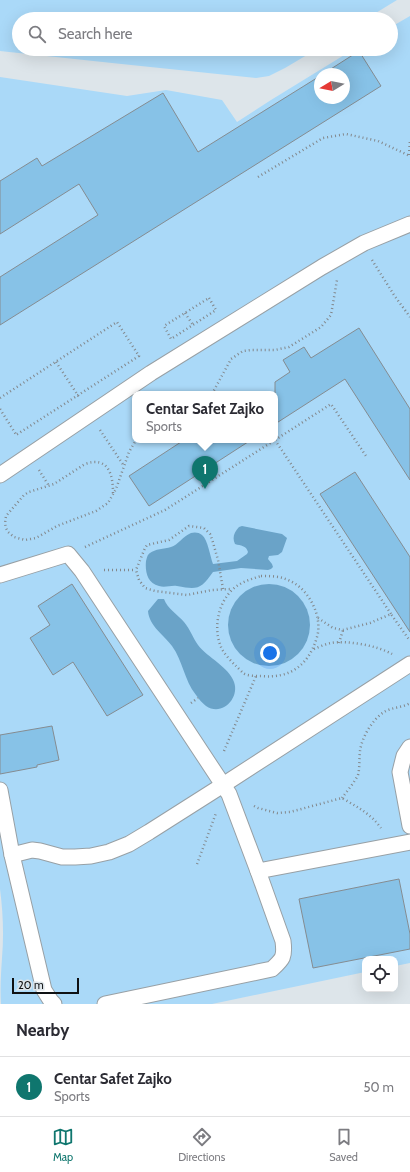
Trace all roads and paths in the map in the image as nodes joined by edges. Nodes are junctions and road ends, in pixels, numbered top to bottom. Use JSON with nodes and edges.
{"nodes":[{"id":1,"x":410,"y":140,"type":"edge"},
{"id":2,"x":409,"y":155,"type":"edge"},
{"id":3,"x":258,"y":177,"type":"dead end"},
{"id":4,"x":410,"y":224,"type":"edge"},
{"id":5,"x":364,"y":243,"type":"junction"},
{"id":6,"x":342,"y":255,"type":"junction"},
{"id":7,"x":410,"y":317,"type":"edge"},
{"id":8,"x":171,"y":339,"type":"joint"},
{"id":9,"x":56,"y":362,"type":"junction"},
{"id":10,"x":214,"y":391,"type":"edge"},
{"id":11,"x":78,"y":396,"type":"junction"},
{"id":12,"x":0,"y":398,"type":"edge"},
{"id":13,"x":0,"y":409,"type":"edge"},
{"id":14,"x":278,"y":438,"type":"edge"},
{"id":15,"x":134,"y":443,"type":"edge"},
{"id":16,"x":270,"y":443,"type":"edge"},
{"id":17,"x":277,"y":443,"type":"edge"},
{"id":18,"x":366,"y":456,"type":"dead end"},
{"id":19,"x":0,"y":475,"type":"edge"},
{"id":20,"x":113,"y":493,"type":"junction"},
{"id":21,"x":68,"y":554,"type":"junction"},
{"id":22,"x":136,"y":570,"type":"junction"},
{"id":23,"x":82,"y":571,"type":"junction"},
{"id":24,"x":0,"y":575,"type":"edge"},
{"id":25,"x":223,"y":589,"type":"junction"},
{"id":26,"x":233,"y":589,"type":"junction"},
{"id":27,"x":391,"y":614,"type":"junction"},
{"id":28,"x":318,"y":618,"type":"junction"},
{"id":29,"x":343,"y":630,"type":"junction"},
{"id":30,"x":410,"y":641,"type":"edge"},
{"id":31,"x":339,"y":643,"type":"junction"},
{"id":32,"x":313,"y":649,"type":"junction"},
{"id":33,"x":410,"y":664,"type":"edge"},
{"id":34,"x":256,"y":676,"type":"junction"},
{"id":35,"x":410,"y":703,"type":"edge"},
{"id":36,"x":410,"y":747,"type":"edge"},
{"id":37,"x":211,"y":767,"type":"junction"},
{"id":38,"x":0,"y":790,"type":"edge"},
{"id":39,"x":226,"y":790,"type":"junction"},
{"id":40,"x":342,"y":798,"type":"junction"},
{"id":41,"x":410,"y":826,"type":"edge"},
{"id":42,"x":410,"y":842,"type":"edge"},
{"id":43,"x":390,"y":845,"type":"junction"},
{"id":44,"x":12,"y":855,"type":"junction"},
{"id":45,"x":197,"y":864,"type":"dead end"},
{"id":46,"x":258,"y":871,"type":"junction"},
{"id":47,"x":54,"y":1004,"type":"edge"},
{"id":48,"x":105,"y":1004,"type":"edge"}],
"edges":[{"from":1,"to":2,"type":"path"},
{"from":2,"to":3,"type":"path"},
{"from":4,"to":5,"type":"street"},
{"from":5,"to":6,"type":"street"},
{"from":5,"to":7,"type":"path"},
{"from":6,"to":10,"type":"path"},
{"from":6,"to":19,"type":"street"},
{"from":8,"to":8,"type":"path"},
{"from":9,"to":11,"type":"path"},
{"from":9,"to":11,"type":"path"},
{"from":9,"to":12,"type":"path"},
{"from":11,"to":13,"type":"path"},
{"from":14,"to":18,"type":"path"},
{"from":15,"to":20,"type":"path"},
{"from":16,"to":21,"type":"path"},
{"from":17,"to":27,"type":"path"},
{"from":20,"to":20,"type":"path"},
{"from":21,"to":23,"type":"street"},
{"from":21,"to":24,"type":"street"},
{"from":22,"to":23,"type":"path"},
{"from":22,"to":25,"type":"path"},
{"from":22,"to":25,"type":"path"},
{"from":23,"to":37,"type":"street"},
{"from":25,"to":26,"type":"path"},
{"from":26,"to":28,"type":"path"},
{"from":26,"to":34,"type":"path"},
{"from":27,"to":29,"type":"path"},
{"from":27,"to":30,"type":"path"},
{"from":28,"to":29,"type":"path"},
{"from":28,"to":32,"type":"path"},
{"from":29,"to":31,"type":"path"},
{"from":31,"to":32,"type":"path"},
{"from":31,"to":33,"type":"path"},
{"from":32,"to":34,"type":"path"},
{"from":33,"to":39,"type":"street"},
{"from":34,"to":37,"type":"path"},
{"from":35,"to":40,"type":"path"},
{"from":36,"to":41,"type":"street"},
{"from":37,"to":39,"type":"street"},
{"from":38,"to":44,"type":"street"},
{"from":39,"to":40,"type":"path"},
{"from":39,"to":44,"type":"street"},
{"from":39,"to":45,"type":"path"},
{"from":39,"to":46,"type":"street"},
{"from":40,"to":43,"type":"path"},
{"from":42,"to":43,"type":"street"},
{"from":43,"to":46,"type":"street"},
{"from":44,"to":47,"type":"street"},
{"from":46,"to":48,"type":"street"}]}
